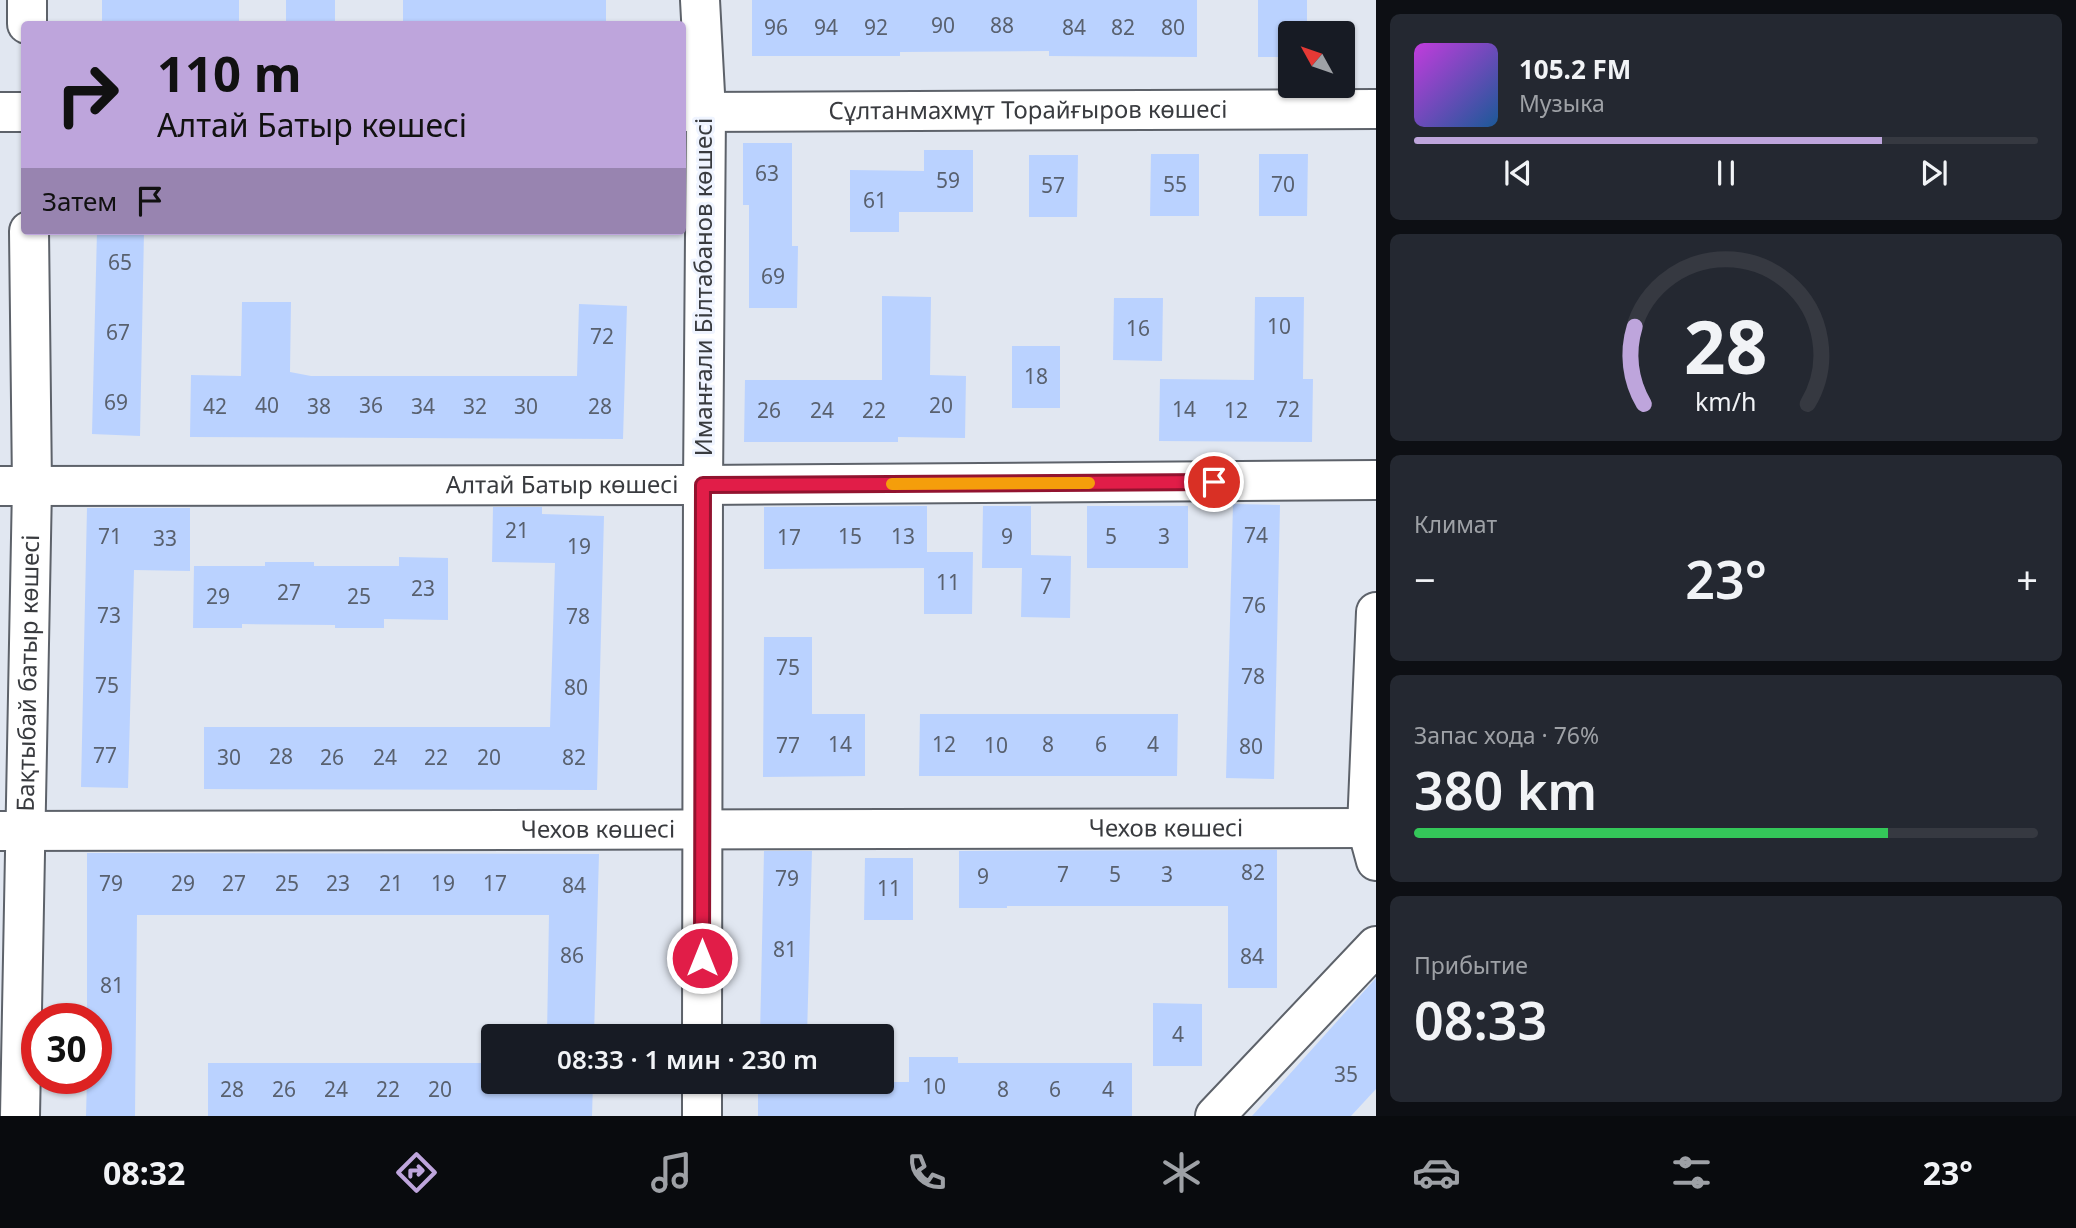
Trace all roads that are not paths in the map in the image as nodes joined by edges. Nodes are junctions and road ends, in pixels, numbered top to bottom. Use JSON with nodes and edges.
{"nodes":[{"id":1,"x":27,"y":0,"type":"edge"},
{"id":2,"x":700,"y":0,"type":"edge"},
{"id":3,"x":27,"y":21,"type":"edge"},
{"id":4,"x":1376,"y":109,"type":"edge"},
{"id":5,"x":0,"y":112,"type":"edge"},
{"id":6,"x":21,"y":112,"type":"edge"},
{"id":7,"x":694,"y":112,"type":"edge"},
{"id":8,"x":29,"y":235,"type":"edge"},
{"id":9,"x":1376,"y":480,"type":"edge"},
{"id":10,"x":703,"y":485,"type":"junction"},
{"id":11,"x":16,"y":486,"type":"edge"},
{"id":12,"x":1376,"y":612,"type":"edge"},
{"id":13,"x":703,"y":828,"type":"junction"},
{"id":14,"x":13,"y":831,"type":"edge"},
{"id":15,"x":1371,"y":844,"type":"edge"},
{"id":16,"x":1376,"y":947,"type":"edge"},
{"id":17,"x":702,"y":1024,"type":"edge"},
{"id":18,"x":702,"y":1094,"type":"edge"},
{"id":19,"x":20,"y":1116,"type":"edge"},
{"id":20,"x":702,"y":1116,"type":"edge"},
{"id":21,"x":1215,"y":1116,"type":"edge"}],
"edges":[{"from":1,"to":3,"type":"street"},
{"from":2,"to":7,"type":"street","name":"Иманғали Білтабанов көшесі"},
{"from":4,"to":7,"type":"street","name":"Сұлтанмахмұт Торайғыров көшесі"},
{"from":5,"to":6,"type":"street"},
{"from":7,"to":10,"type":"street","name":"Иманғали Білтабанов көшесі"},
{"from":8,"to":11,"type":"street","name":"Бақтыбай батыр көшесі"},
{"from":9,"to":10,"type":"street","name":"Алтай Батыр көшесі"},
{"from":10,"to":11,"type":"street","name":"Алтай Батыр көшесі"},
{"from":10,"to":13,"type":"street","name":"Иманғали Білтабанов көшесі"},
{"from":11,"to":14,"type":"street","name":"Бақтыбай батыр көшесі"},
{"from":12,"to":15,"type":"street"},
{"from":13,"to":14,"type":"street","name":"Чехов көшесі"},
{"from":13,"to":15,"type":"street","name":"Чехов көшесі"},
{"from":13,"to":17,"type":"street","name":"Иманғали Білтабанов көшесі"},
{"from":14,"to":19,"type":"street","name":"Бақтыбай батыр көшесі"},
{"from":16,"to":21,"type":"street"},
{"from":18,"to":20,"type":"street"}]}
